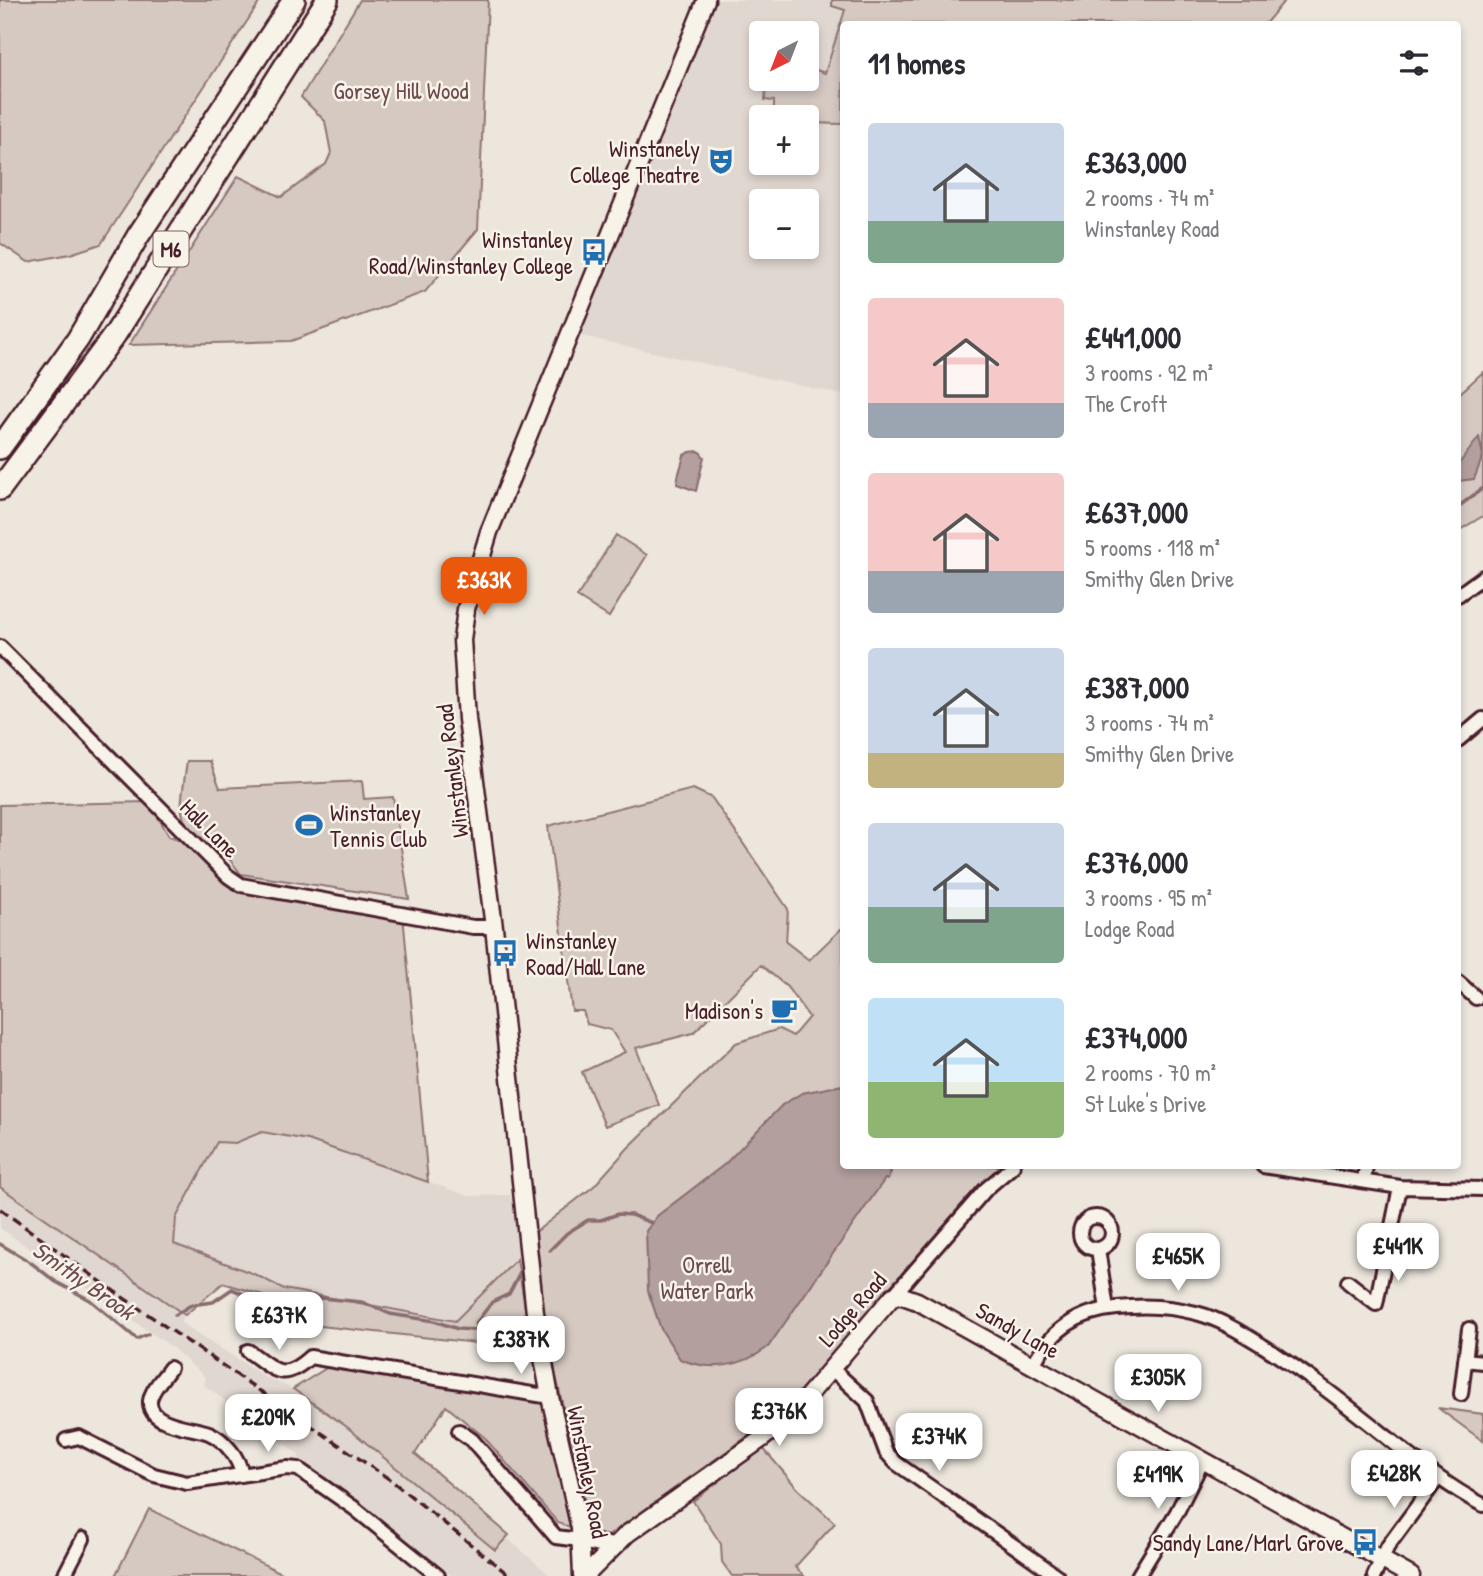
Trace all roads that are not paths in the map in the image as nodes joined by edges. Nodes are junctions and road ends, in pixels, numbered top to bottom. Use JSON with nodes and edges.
{"nodes":[{"id":1,"x":294,"y":0,"type":"edge"},
{"id":2,"x":327,"y":0,"type":"edge"},
{"id":3,"x":706,"y":0,"type":"edge"},
{"id":4,"x":0,"y":447,"type":"edge"},
{"id":5,"x":0,"y":489,"type":"edge"},
{"id":6,"x":1483,"y":576,"type":"edge"},
{"id":7,"x":1461,"y":593,"type":"edge"},
{"id":8,"x":0,"y":647,"type":"edge"},
{"id":9,"x":1483,"y":719,"type":"edge"},
{"id":10,"x":1461,"y":737,"type":"edge"},
{"id":11,"x":494,"y":927,"type":"junction"},
{"id":12,"x":1461,"y":985,"type":"edge"},
{"id":13,"x":1476,"y":998,"type":"dead end"},
{"id":14,"x":1009,"y":1169,"type":"edge"},
{"id":15,"x":1278,"y":1169,"type":"edge"},
{"id":16,"x":1366,"y":1169,"type":"edge"},
{"id":17,"x":1364,"y":1181,"type":"junction"},
{"id":18,"x":1401,"y":1187,"type":"junction"},
{"id":19,"x":1483,"y":1189,"type":"edge"},
{"id":20,"x":1098,"y":1249,"type":"dead end"},
{"id":21,"x":1348,"y":1282,"type":"dead end"},
{"id":22,"x":894,"y":1296,"type":"junction"},
{"id":23,"x":1376,"y":1304,"type":"junction"},
{"id":24,"x":1107,"y":1309,"type":"junction"},
{"id":25,"x":1387,"y":1313,"type":"dead end"},
{"id":26,"x":1469,"y":1329,"type":"dead end"},
{"id":27,"x":248,"y":1352,"type":"dead end"},
{"id":28,"x":1465,"y":1360,"type":"junction"},
{"id":29,"x":1483,"y":1363,"type":"edge"},
{"id":30,"x":1033,"y":1365,"type":"junction"},
{"id":31,"x":170,"y":1368,"type":"dead end"},
{"id":32,"x":832,"y":1369,"type":"junction"},
{"id":33,"x":1461,"y":1394,"type":"dead end"},
{"id":34,"x":550,"y":1397,"type":"junction"},
{"id":35,"x":459,"y":1431,"type":"dead end"},
{"id":36,"x":66,"y":1440,"type":"dead end"},
{"id":37,"x":1203,"y":1460,"type":"junction"},
{"id":38,"x":242,"y":1475,"type":"junction"},
{"id":39,"x":1437,"y":1478,"type":"junction"},
{"id":40,"x":1483,"y":1505,"type":"edge"},
{"id":41,"x":83,"y":1539,"type":"dead end"},
{"id":42,"x":579,"y":1539,"type":"junction"},
{"id":43,"x":612,"y":1547,"type":"junction"},
{"id":44,"x":1381,"y":1561,"type":"junction"},
{"id":45,"x":64,"y":1576,"type":"edge"},
{"id":46,"x":438,"y":1576,"type":"edge"},
{"id":47,"x":584,"y":1576,"type":"edge"},
{"id":48,"x":1056,"y":1576,"type":"edge"},
{"id":49,"x":1138,"y":1576,"type":"edge"},
{"id":50,"x":1374,"y":1576,"type":"edge"},
{"id":51,"x":1411,"y":1576,"type":"edge"}],
"edges":[{"from":1,"to":4,"type":"highway","number":"M6"},
{"from":2,"to":5,"type":"highway","number":"M6"},
{"from":3,"to":11,"type":"street","name":"Winstanley Road"},
{"from":6,"to":7,"type":"street"},
{"from":8,"to":11,"type":"street","name":"Hall Lane"},
{"from":9,"to":10,"type":"street"},
{"from":11,"to":34,"type":"street","name":"Winstanley Road"},
{"from":12,"to":13,"type":"street"},
{"from":14,"to":22,"type":"street","name":"Lodge Road"},
{"from":15,"to":17,"type":"street"},
{"from":16,"to":17,"type":"street"},
{"from":17,"to":18,"type":"street"},
{"from":18,"to":19,"type":"street"},
{"from":18,"to":23,"type":"street"},
{"from":20,"to":24,"type":"street"},
{"from":21,"to":23,"type":"street"},
{"from":22,"to":30,"type":"street","name":"Sandy Lane"},
{"from":22,"to":32,"type":"street","name":"Lodge Road"},
{"from":23,"to":25,"type":"street"},
{"from":24,"to":30,"type":"street"},
{"from":24,"to":39,"type":"street"},
{"from":26,"to":28,"type":"street"},
{"from":27,"to":34,"type":"street"},
{"from":28,"to":29,"type":"street"},
{"from":28,"to":33,"type":"street"},
{"from":30,"to":37,"type":"street","name":"Sandy Lane"},
{"from":31,"to":38,"type":"street"},
{"from":32,"to":43,"type":"street","name":"Lodge Road"},
{"from":32,"to":48,"type":"street"},
{"from":34,"to":42,"type":"street","name":"Winstanley Road"},
{"from":35,"to":42,"type":"street"},
{"from":36,"to":38,"type":"street"},
{"from":37,"to":44,"type":"street","name":"Sandy Lane"},
{"from":37,"to":49,"type":"street"},
{"from":38,"to":46,"type":"street"},
{"from":39,"to":40,"type":"street"},
{"from":39,"to":44,"type":"street"},
{"from":41,"to":45,"type":"street"},
{"from":42,"to":43,"type":"street"},
{"from":42,"to":47,"type":"street","name":"Winstanley Road"},
{"from":43,"to":47,"type":"street","name":"Lodge Road"},
{"from":44,"to":50,"type":"street"},
{"from":44,"to":51,"type":"street","name":"Sandy Lane"}]}
